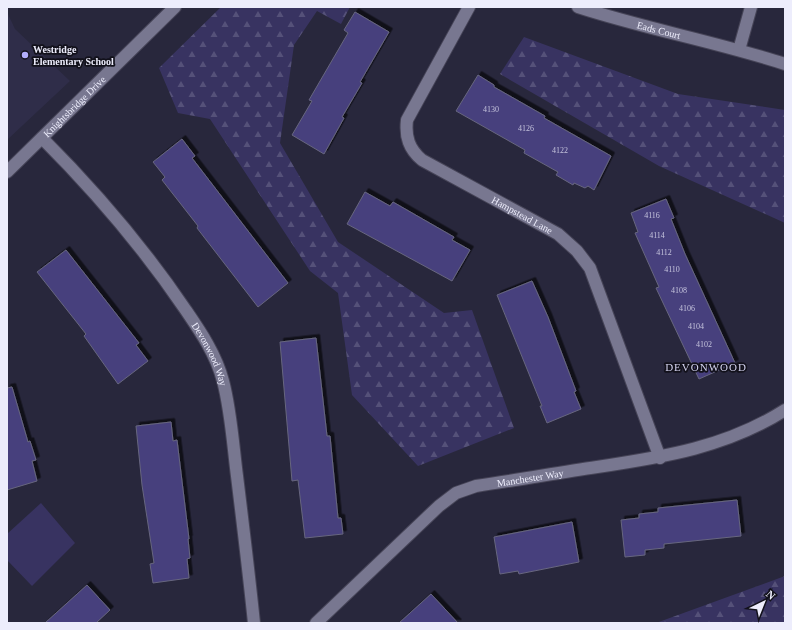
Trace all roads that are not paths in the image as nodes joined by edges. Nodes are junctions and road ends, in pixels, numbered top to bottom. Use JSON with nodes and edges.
{"nodes":[{"id":1,"x":175,"y":7,"type":"edge"},
{"id":2,"x":469,"y":7,"type":"edge"},
{"id":3,"x":578,"y":7,"type":"edge"},
{"id":4,"x":751,"y":7,"type":"edge"},
{"id":5,"x":739,"y":50,"type":"junction"},
{"id":6,"x":785,"y":64,"type":"edge"},
{"id":7,"x":42,"y":138,"type":"junction"},
{"id":8,"x":7,"y":172,"type":"edge"},
{"id":9,"x":785,"y":410,"type":"edge"},
{"id":10,"x":660,"y":458,"type":"junction"},
{"id":11,"x":254,"y":623,"type":"edge"},
{"id":12,"x":316,"y":623,"type":"edge"}],
"edges":[{"from":1,"to":7,"type":"street","name":"Knightsbridge Drive"},
{"from":2,"to":10,"type":"street","name":"Hampstead Lane"},
{"from":3,"to":5,"type":"street","name":"Eads Court"},
{"from":4,"to":5,"type":"street"},
{"from":5,"to":6,"type":"street","name":"Eads Court"},
{"from":7,"to":8,"type":"street","name":"Knightsbridge Drive"},
{"from":7,"to":11,"type":"street","name":"Devonwood Way"},
{"from":9,"to":10,"type":"street","name":"Manchester Way"},
{"from":10,"to":12,"type":"street","name":"Manchester Way"}]}
